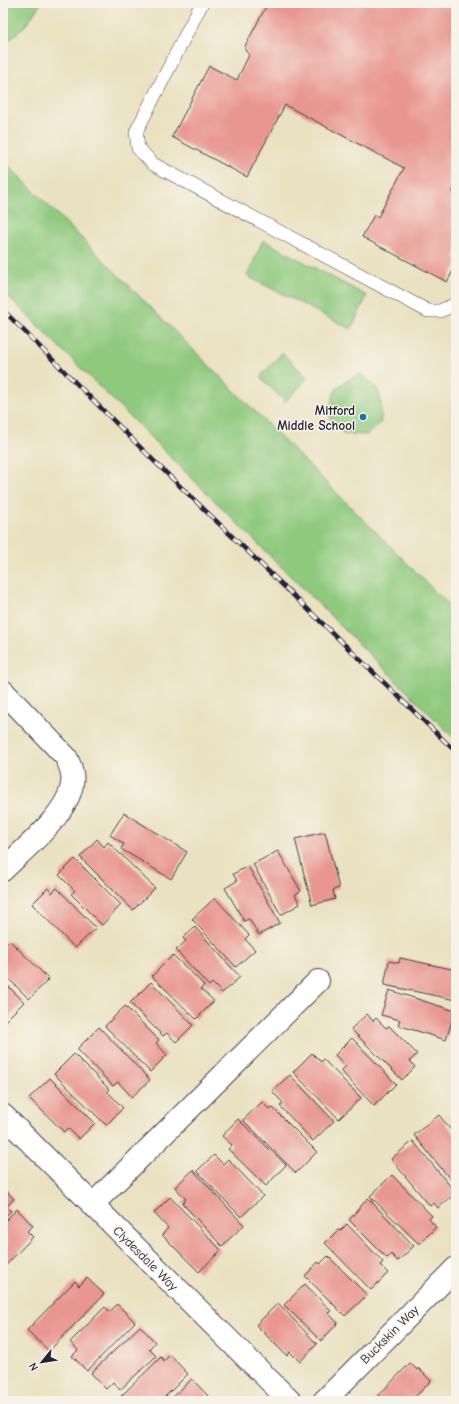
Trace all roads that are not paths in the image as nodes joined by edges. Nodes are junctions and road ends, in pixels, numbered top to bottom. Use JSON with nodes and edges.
{"nodes":[{"id":1,"x":202,"y":3,"type":"edge"},
{"id":2,"x":456,"y":304,"type":"edge"},
{"id":3,"x":3,"y":692,"type":"edge"},
{"id":4,"x":3,"y":870,"type":"edge"},
{"id":5,"x":318,"y":981,"type":"dead end"},
{"id":6,"x":3,"y":1115,"type":"edge"},
{"id":7,"x":92,"y":1205,"type":"junction"},
{"id":8,"x":456,"y":1268,"type":"edge"},
{"id":9,"x":290,"y":1401,"type":"edge"},
{"id":10,"x":324,"y":1401,"type":"edge"}],
"edges":[{"from":1,"to":2,"type":"lane"},
{"from":3,"to":4,"type":"street"},
{"from":5,"to":7,"type":"street"},
{"from":6,"to":7,"type":"street","name":"Clydesdale Way"},
{"from":7,"to":9,"type":"street","name":"Clydesdale Way"},
{"from":8,"to":10,"type":"street","name":"Buckskin Way"}]}
